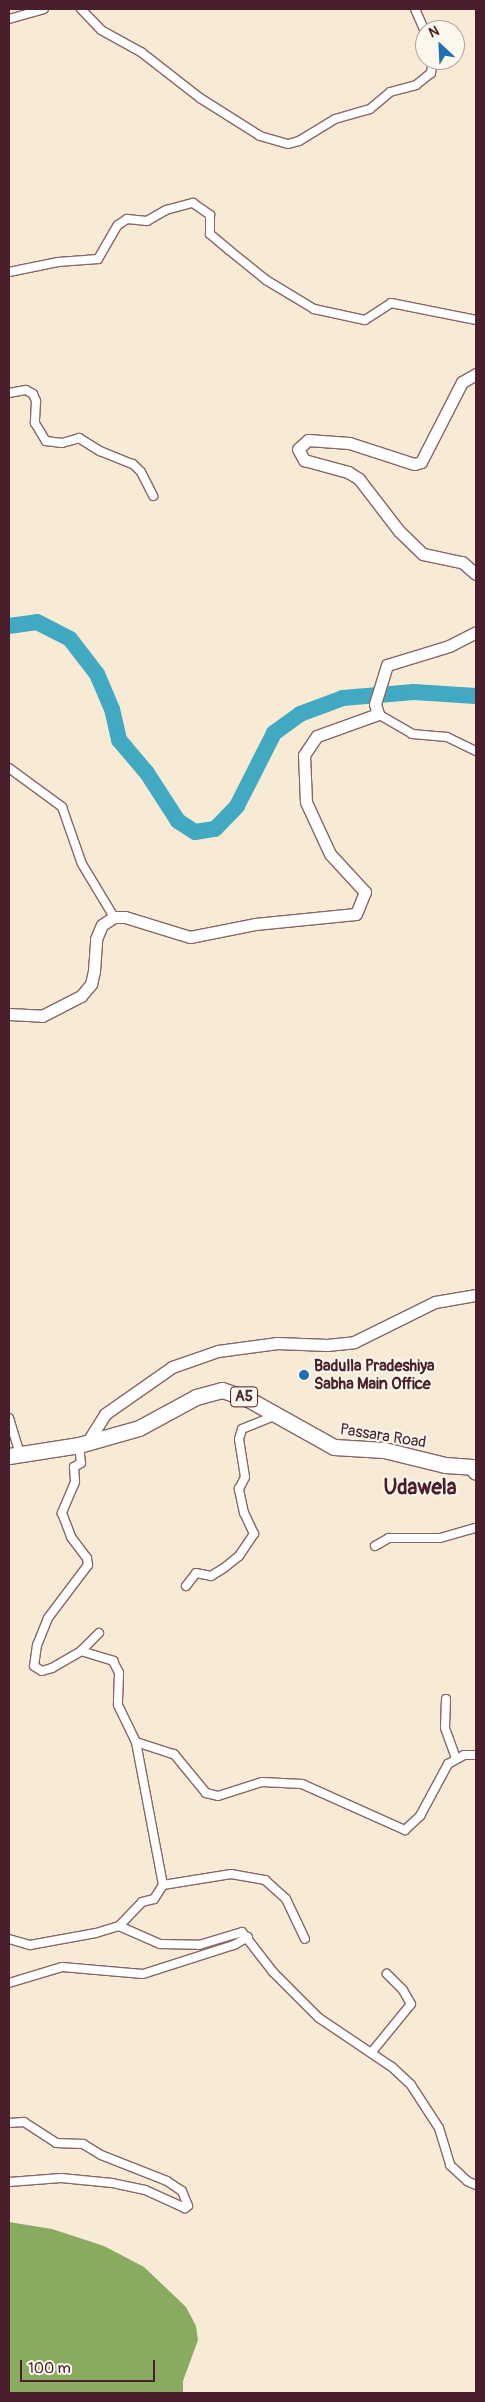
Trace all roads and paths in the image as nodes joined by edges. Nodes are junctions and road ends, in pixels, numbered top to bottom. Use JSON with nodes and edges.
{"nodes":[{"id":1,"x":44,"y":9,"type":"edge"},
{"id":2,"x":81,"y":9,"type":"edge"},
{"id":3,"x":9,"y":20,"type":"edge"},
{"id":4,"x":431,"y":70,"type":"edge"},
{"id":5,"x":9,"y":272,"type":"edge"},
{"id":6,"x":476,"y":320,"type":"edge"},
{"id":7,"x":476,"y":374,"type":"edge"},
{"id":8,"x":9,"y":393,"type":"edge"},
{"id":9,"x":153,"y":496,"type":"dead end"},
{"id":10,"x":476,"y":574,"type":"edge"},
{"id":11,"x":476,"y":632,"type":"edge"},
{"id":12,"x":377,"y":709,"type":"junction"},
{"id":13,"x":476,"y":751,"type":"edge"},
{"id":14,"x":9,"y":768,"type":"edge"},
{"id":15,"x":114,"y":917,"type":"junction"},
{"id":16,"x":9,"y":1014,"type":"edge"},
{"id":17,"x":476,"y":1295,"type":"edge"},
{"id":18,"x":276,"y":1415,"type":"junction"},
{"id":19,"x":9,"y":1418,"type":"edge"},
{"id":20,"x":83,"y":1444,"type":"junction"},
{"id":21,"x":14,"y":1455,"type":"edge"},
{"id":22,"x":476,"y":1472,"type":"edge"},
{"id":23,"x":476,"y":1528,"type":"edge"},
{"id":24,"x":375,"y":1546,"type":"dead end"},
{"id":25,"x":186,"y":1586,"type":"dead end"},
{"id":26,"x":99,"y":1633,"type":"dead end"},
{"id":27,"x":82,"y":1651,"type":"junction"},
{"id":28,"x":446,"y":1700,"type":"dead end"},
{"id":29,"x":136,"y":1742,"type":"junction"},
{"id":30,"x":476,"y":1754,"type":"edge"},
{"id":31,"x":456,"y":1758,"type":"junction"},
{"id":32,"x":163,"y":1885,"type":"junction"},
{"id":33,"x":119,"y":1926,"type":"junction"},
{"id":34,"x":248,"y":1937,"type":"junction"},
{"id":35,"x":9,"y":1939,"type":"edge"},
{"id":36,"x":305,"y":1939,"type":"dead end"},
{"id":37,"x":387,"y":1974,"type":"dead end"},
{"id":38,"x":9,"y":1982,"type":"edge"},
{"id":39,"x":371,"y":2053,"type":"junction"},
{"id":40,"x":9,"y":2123,"type":"edge"},
{"id":41,"x":9,"y":2182,"type":"edge"},
{"id":42,"x":476,"y":2184,"type":"edge"}],
"edges":[{"from":1,"to":3,"type":"street"},
{"from":2,"to":4,"type":"street"},
{"from":5,"to":6,"type":"street"},
{"from":7,"to":10,"type":"street"},
{"from":8,"to":9,"type":"street"},
{"from":11,"to":12,"type":"street"},
{"from":12,"to":13,"type":"street"},
{"from":12,"to":15,"type":"street"},
{"from":14,"to":15,"type":"street"},
{"from":15,"to":16,"type":"street"},
{"from":17,"to":20,"type":"street"},
{"from":18,"to":20,"type":"highway","name":"Passara Road","number":"A5"},
{"from":18,"to":22,"type":"highway","name":"Passara Road","number":"A5"},
{"from":18,"to":25,"type":"street"},
{"from":19,"to":21,"type":"street"},
{"from":20,"to":21,"type":"highway","name":"Passara Road","number":"A5"},
{"from":20,"to":27,"type":"street"},
{"from":23,"to":24,"type":"street"},
{"from":26,"to":27,"type":"street"},
{"from":27,"to":29,"type":"street"},
{"from":28,"to":31,"type":"street"},
{"from":29,"to":31,"type":"street"},
{"from":29,"to":32,"type":"street"},
{"from":30,"to":31,"type":"street"},
{"from":32,"to":33,"type":"street"},
{"from":32,"to":36,"type":"street"},
{"from":33,"to":34,"type":"street"},
{"from":33,"to":35,"type":"street"},
{"from":34,"to":38,"type":"street"},
{"from":34,"to":39,"type":"street"},
{"from":37,"to":39,"type":"street"},
{"from":39,"to":42,"type":"street"},
{"from":40,"to":41,"type":"street"}]}
